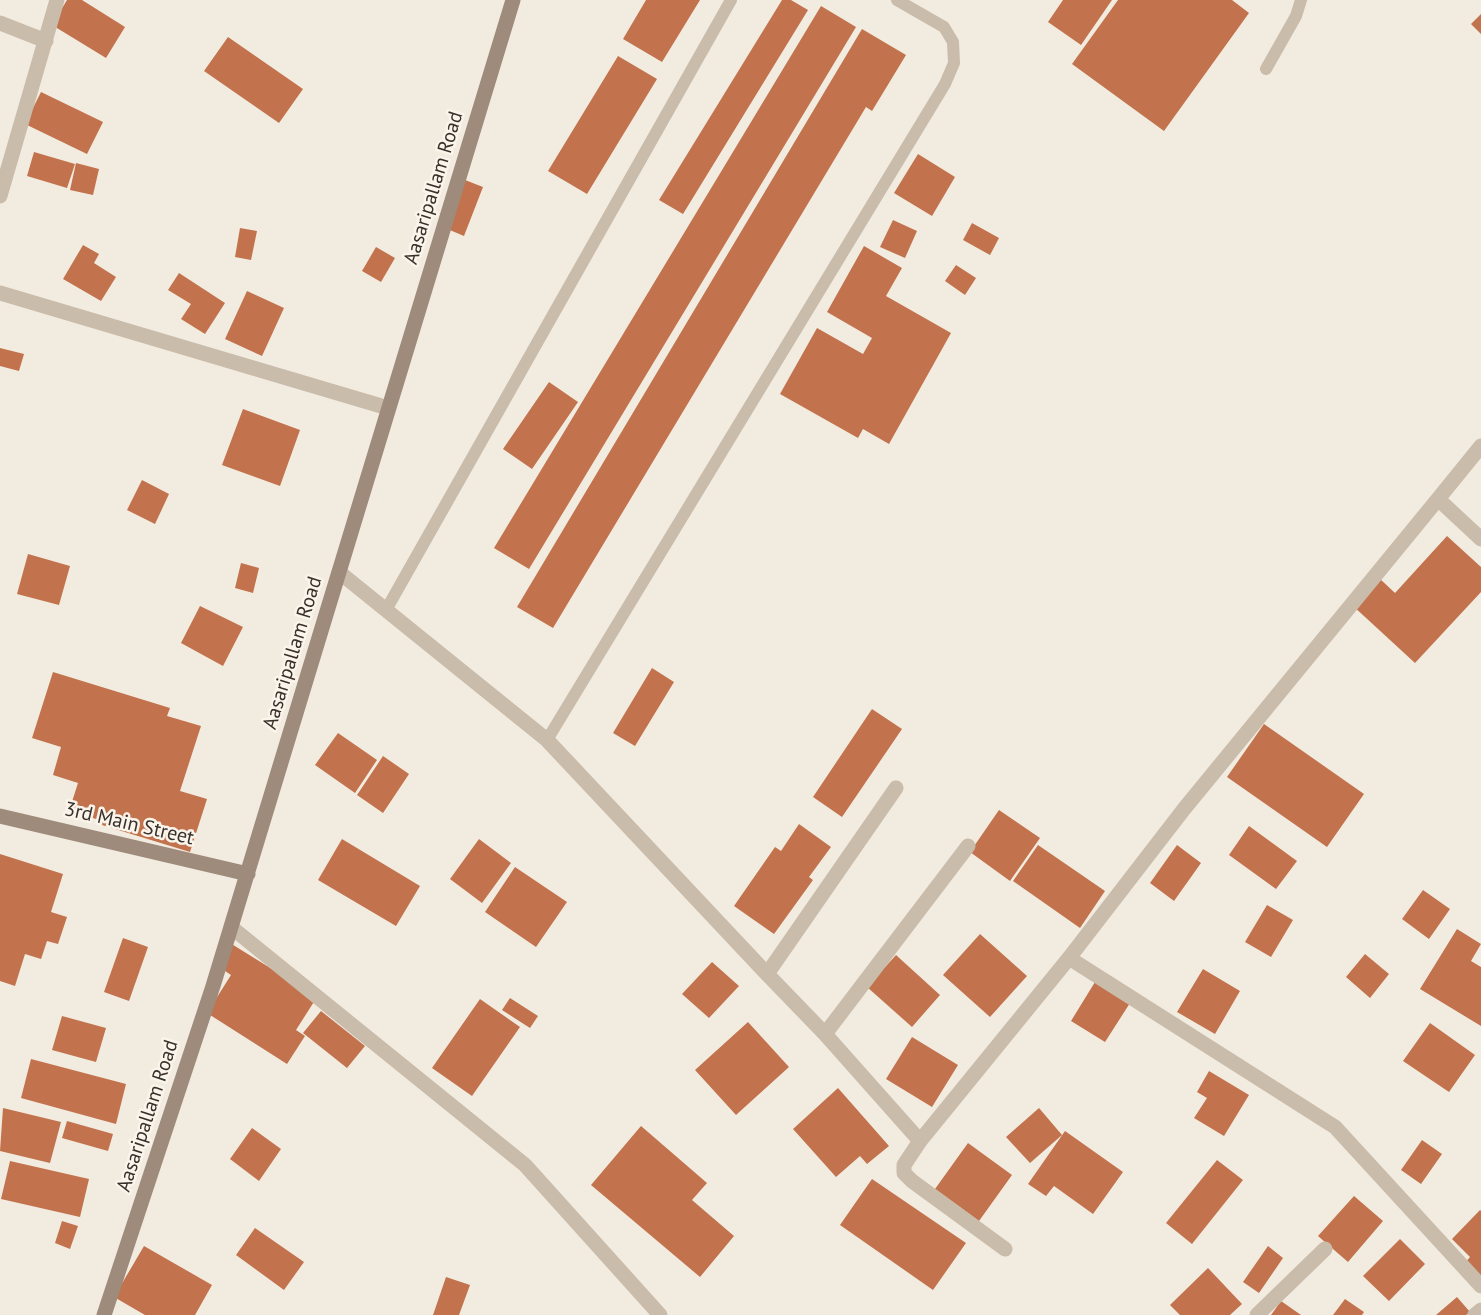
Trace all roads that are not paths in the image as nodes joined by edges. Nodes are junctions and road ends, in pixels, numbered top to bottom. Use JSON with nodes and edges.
{"nodes":[{"id":1,"x":57,"y":0,"type":"edge"},
{"id":2,"x":513,"y":0,"type":"edge"},
{"id":3,"x":731,"y":0,"type":"edge"},
{"id":4,"x":897,"y":0,"type":"edge"},
{"id":5,"x":1301,"y":0,"type":"edge"},
{"id":6,"x":0,"y":23,"type":"edge"},
{"id":7,"x":46,"y":41,"type":"junction"},
{"id":8,"x":1266,"y":69,"type":"dead end"},
{"id":9,"x":0,"y":196,"type":"edge"},
{"id":10,"x":0,"y":293,"type":"edge"},
{"id":11,"x":388,"y":408,"type":"junction"},
{"id":12,"x":1481,"y":446,"type":"edge"},
{"id":13,"x":1438,"y":499,"type":"junction"},
{"id":14,"x":1481,"y":539,"type":"edge"},
{"id":15,"x":339,"y":572,"type":"junction"},
{"id":16,"x":386,"y":610,"type":"junction"},
{"id":17,"x":547,"y":740,"type":"junction"},
{"id":18,"x":896,"y":788,"type":"dead end"},
{"id":19,"x":0,"y":816,"type":"edge"},
{"id":20,"x":968,"y":846,"type":"dead end"},
{"id":21,"x":248,"y":874,"type":"junction"},
{"id":22,"x":231,"y":927,"type":"junction"},
{"id":23,"x":1069,"y":958,"type":"junction"},
{"id":24,"x":767,"y":974,"type":"junction"},
{"id":25,"x":825,"y":1034,"type":"junction"},
{"id":26,"x":920,"y":1141,"type":"junction"},
{"id":27,"x":1005,"y":1249,"type":"dead end"},
{"id":28,"x":1325,"y":1250,"type":"dead end"},
{"id":29,"x":1481,"y":1286,"type":"edge"},
{"id":30,"x":1481,"y":1310,"type":"edge"},
{"id":31,"x":104,"y":1315,"type":"edge"},
{"id":32,"x":660,"y":1315,"type":"edge"},
{"id":33,"x":1257,"y":1315,"type":"edge"},
{"id":34,"x":1475,"y":1315,"type":"edge"}],
"edges":[{"from":1,"to":7,"type":"street"},
{"from":2,"to":11,"type":"main road","name":"Aasaripallam Road"},
{"from":3,"to":16,"type":"lane"},
{"from":4,"to":17,"type":"lane"},
{"from":5,"to":8,"type":"lane"},
{"from":6,"to":7,"type":"street"},
{"from":7,"to":9,"type":"street"},
{"from":10,"to":11,"type":"street"},
{"from":11,"to":15,"type":"main road","name":"Aasaripallam Road"},
{"from":12,"to":13,"type":"street"},
{"from":13,"to":14,"type":"street"},
{"from":13,"to":23,"type":"street"},
{"from":15,"to":16,"type":"street"},
{"from":15,"to":21,"type":"main road","name":"Aasaripallam Road"},
{"from":16,"to":17,"type":"street"},
{"from":17,"to":24,"type":"street"},
{"from":18,"to":24,"type":"street"},
{"from":19,"to":21,"type":"main road","name":"3rd Main Street"},
{"from":20,"to":25,"type":"street"},
{"from":21,"to":22,"type":"main road","name":"Aasaripallam Road"},
{"from":22,"to":31,"type":"main road","name":"Aasaripallam Road"},
{"from":22,"to":32,"type":"street"},
{"from":23,"to":26,"type":"street"},
{"from":23,"to":29,"type":"street"},
{"from":24,"to":25,"type":"street"},
{"from":25,"to":26,"type":"street"},
{"from":26,"to":27,"type":"street"},
{"from":28,"to":33,"type":"street"},
{"from":30,"to":34,"type":"street"}]}
